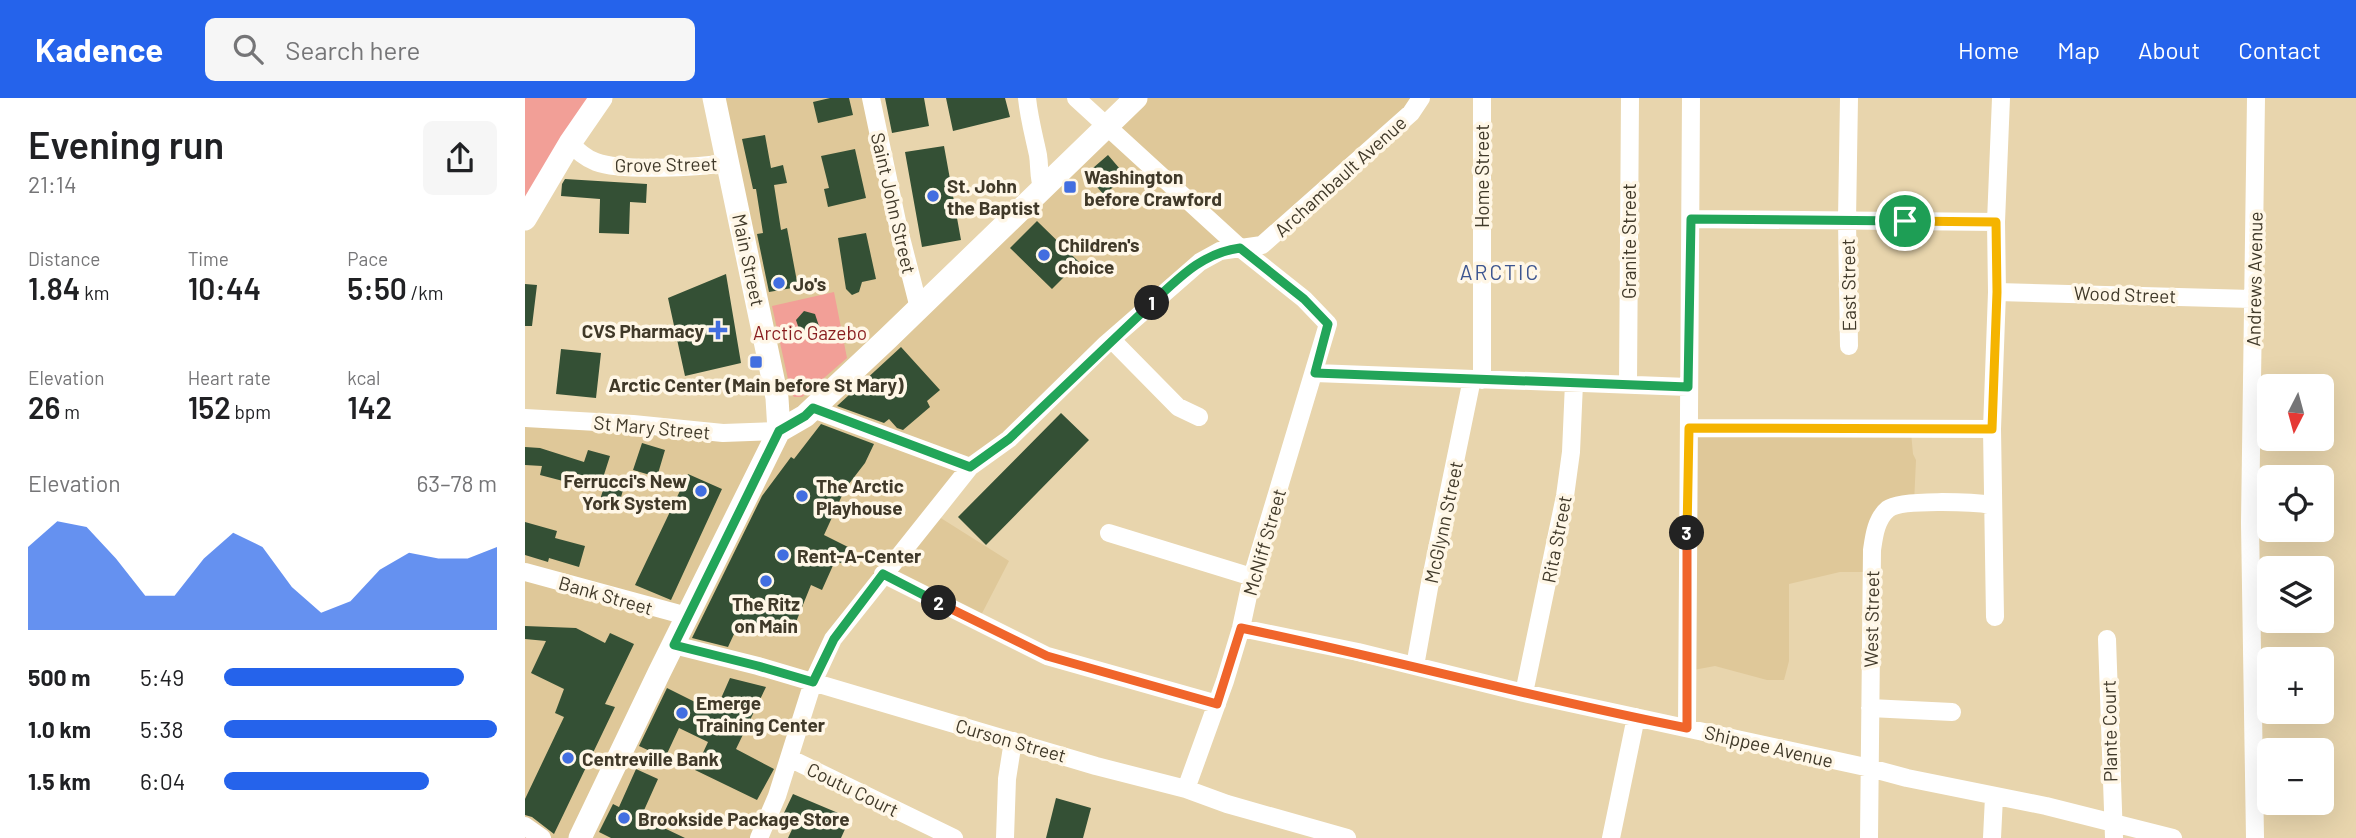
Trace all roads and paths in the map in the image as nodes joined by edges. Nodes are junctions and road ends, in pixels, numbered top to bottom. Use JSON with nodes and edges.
{"nodes":[{"id":1,"x":601,"y":98,"type":"edge"},
{"id":2,"x":714,"y":98,"type":"edge"},
{"id":3,"x":870,"y":98,"type":"edge"},
{"id":4,"x":1027,"y":98,"type":"edge"},
{"id":5,"x":1076,"y":98,"type":"edge"},
{"id":6,"x":1136,"y":98,"type":"edge"},
{"id":7,"x":1421,"y":98,"type":"edge"},
{"id":8,"x":1482,"y":98,"type":"edge"},
{"id":9,"x":1630,"y":98,"type":"edge"},
{"id":10,"x":1691,"y":98,"type":"edge"},
{"id":11,"x":1849,"y":98,"type":"edge"},
{"id":12,"x":2001,"y":98,"type":"edge"},
{"id":13,"x":2256,"y":98,"type":"edge"},
{"id":14,"x":1106,"y":126,"type":"junction"},
{"id":15,"x":570,"y":143,"type":"junction"},
{"id":16,"x":728,"y":163,"type":"junction"},
{"id":17,"x":1043,"y":190,"type":"junction"},
{"id":18,"x":525,"y":219,"type":"edge"},
{"id":19,"x":1691,"y":219,"type":"junction"},
{"id":20,"x":1847,"y":220,"type":"junction"},
{"id":21,"x":1996,"y":222,"type":"junction"},
{"id":22,"x":1240,"y":248,"type":"junction"},
{"id":23,"x":1997,"y":292,"type":"junction"},
{"id":24,"x":2252,"y":299,"type":"junction"},
{"id":25,"x":919,"y":309,"type":"junction"},
{"id":26,"x":1112,"y":340,"type":"junction"},
{"id":27,"x":1849,"y":346,"type":"dead end"},
{"id":28,"x":1315,"y":373,"type":"junction"},
{"id":29,"x":1477,"y":380,"type":"junction"},
{"id":30,"x":1574,"y":383,"type":"junction"},
{"id":31,"x":1628,"y":384,"type":"junction"},
{"id":32,"x":1688,"y":387,"type":"junction"},
{"id":33,"x":813,"y":408,"type":"junction"},
{"id":34,"x":1199,"y":417,"type":"dead end"},
{"id":35,"x":525,"y":418,"type":"edge"},
{"id":36,"x":1689,"y":428,"type":"junction"},
{"id":37,"x":1992,"y":429,"type":"junction"},
{"id":38,"x":779,"y":431,"type":"junction"},
{"id":39,"x":970,"y":467,"type":"junction"},
{"id":40,"x":1992,"y":505,"type":"junction"},
{"id":41,"x":1109,"y":533,"type":"dead end"},
{"id":42,"x":525,"y":572,"type":"edge"},
{"id":43,"x":883,"y":574,"type":"junction"},
{"id":44,"x":1252,"y":577,"type":"junction"},
{"id":45,"x":687,"y":616,"type":"junction"},
{"id":46,"x":1995,"y":617,"type":"dead end"},
{"id":47,"x":1241,"y":628,"type":"junction"},
{"id":48,"x":2107,"y":639,"type":"dead end"},
{"id":49,"x":674,"y":645,"type":"junction"},
{"id":50,"x":1415,"y":666,"type":"junction"},
{"id":51,"x":813,"y":682,"type":"junction"},
{"id":52,"x":1524,"y":693,"type":"junction"},
{"id":53,"x":1217,"y":704,"type":"junction"},
{"id":54,"x":1870,"y":708,"type":"junction"},
{"id":55,"x":1952,"y":712,"type":"dead end"},
{"id":56,"x":1636,"y":717,"type":"junction"},
{"id":57,"x":1687,"y":728,"type":"junction"},
{"id":58,"x":1013,"y":741,"type":"junction"},
{"id":59,"x":789,"y":758,"type":"junction"},
{"id":60,"x":1870,"y":768,"type":"junction"},
{"id":61,"x":1186,"y":789,"type":"junction"},
{"id":62,"x":1994,"y":797,"type":"junction"},
{"id":63,"x":525,"y":826,"type":"edge"},
{"id":64,"x":1303,"y":831,"type":"edge"},
{"id":65,"x":2113,"y":831,"type":"edge"},
{"id":66,"x":542,"y":838,"type":"edge"},
{"id":67,"x":581,"y":838,"type":"edge"},
{"id":68,"x":759,"y":838,"type":"edge"},
{"id":69,"x":954,"y":838,"type":"edge"},
{"id":70,"x":1005,"y":838,"type":"edge"},
{"id":71,"x":1347,"y":838,"type":"edge"},
{"id":72,"x":1611,"y":838,"type":"edge"},
{"id":73,"x":1869,"y":838,"type":"edge"},
{"id":74,"x":1992,"y":838,"type":"edge"},
{"id":75,"x":2173,"y":838,"type":"edge"},
{"id":76,"x":2255,"y":838,"type":"edge"}],
"edges":[{"from":1,"to":15,"type":"main road"},
{"from":2,"to":16,"type":"main road","name":"Main Street"},
{"from":3,"to":25,"type":"street","name":"Saint John Street"},
{"from":4,"to":17,"type":"street"},
{"from":5,"to":14,"type":"street"},
{"from":6,"to":14,"type":"main road"},
{"from":7,"to":22,"type":"street","name":"Archambault Avenue"},
{"from":8,"to":29,"type":"street","name":"Home Street"},
{"from":9,"to":31,"type":"street","name":"Granite Street"},
{"from":10,"to":19,"type":"street"},
{"from":11,"to":20,"type":"street","name":"East Street"},
{"from":12,"to":21,"type":"street"},
{"from":13,"to":24,"type":"street","name":"Andrews Avenue"},
{"from":14,"to":17,"type":"main road"},
{"from":14,"to":22,"type":"street"},
{"from":15,"to":16,"type":"street","name":"Grove Street"},
{"from":15,"to":18,"type":"main road"},
{"from":16,"to":38,"type":"main road","name":"Main Street"},
{"from":17,"to":25,"type":"main road"},
{"from":19,"to":20,"type":"street"},
{"from":19,"to":32,"type":"street"},
{"from":20,"to":21,"type":"street"},
{"from":20,"to":27,"type":"street","name":"East Street"},
{"from":21,"to":23,"type":"street"},
{"from":22,"to":26,"type":"street","name":"Archambault Avenue"},
{"from":22,"to":28,"type":"street","name":"McNiff Street"},
{"from":23,"to":24,"type":"street","name":"Wood Street"},
{"from":23,"to":37,"type":"street"},
{"from":24,"to":76,"type":"street","name":"Andrews Avenue"},
{"from":25,"to":33,"type":"main road"},
{"from":26,"to":34,"type":"street"},
{"from":26,"to":39,"type":"street","name":"Archambault Avenue"},
{"from":28,"to":29,"type":"street"},
{"from":28,"to":44,"type":"street","name":"McNiff Street"},
{"from":29,"to":30,"type":"street"},
{"from":29,"to":50,"type":"street","name":"McGlynn Street"},
{"from":30,"to":31,"type":"street"},
{"from":30,"to":52,"type":"street","name":"Rita Street"},
{"from":31,"to":32,"type":"street"},
{"from":32,"to":36,"type":"street"},
{"from":33,"to":38,"type":"main road"},
{"from":33,"to":39,"type":"street"},
{"from":35,"to":38,"type":"street","name":"St Mary Street"},
{"from":36,"to":37,"type":"street"},
{"from":36,"to":57,"type":"street"},
{"from":37,"to":40,"type":"street"},
{"from":38,"to":45,"type":"main road"},
{"from":39,"to":43,"type":"street","name":"Archambault Avenue"},
{"from":40,"to":46,"type":"street"},
{"from":40,"to":54,"type":"street","name":"West Street"},
{"from":41,"to":44,"type":"street"},
{"from":42,"to":45,"type":"street","name":"Bank Street"},
{"from":43,"to":51,"type":"street","name":"Archambault Avenue"},
{"from":43,"to":53,"type":"street"},
{"from":44,"to":47,"type":"street","name":"McNiff Street"},
{"from":45,"to":49,"type":"main road"},
{"from":47,"to":50,"type":"street","name":"Shippee Avenue"},
{"from":47,"to":53,"type":"street","name":"McNiff Street"},
{"from":48,"to":65,"type":"street","name":"Plante Court"},
{"from":49,"to":51,"type":"street","name":"Curson Street"},
{"from":49,"to":67,"type":"main road"},
{"from":50,"to":52,"type":"street","name":"Shippee Avenue"},
{"from":51,"to":58,"type":"street","name":"Curson Street"},
{"from":51,"to":59,"type":"street","name":"Archambault Avenue"},
{"from":52,"to":56,"type":"street","name":"Shippee Avenue"},
{"from":53,"to":61,"type":"street","name":"McNiff Street"},
{"from":54,"to":55,"type":"street"},
{"from":54,"to":60,"type":"street","name":"West Street"},
{"from":56,"to":57,"type":"street","name":"Shippee Avenue"},
{"from":56,"to":72,"type":"street"},
{"from":57,"to":60,"type":"street","name":"Shippee Avenue"},
{"from":58,"to":61,"type":"street","name":"Curson Street"},
{"from":58,"to":70,"type":"street"},
{"from":59,"to":68,"type":"street","name":"Archambault Avenue"},
{"from":59,"to":69,"type":"street","name":"Coutu Court"},
{"from":60,"to":62,"type":"street","name":"Shippee Avenue"},
{"from":60,"to":73,"type":"street","name":"West Street"},
{"from":61,"to":64,"type":"street","name":"Curson Street"},
{"from":62,"to":65,"type":"street","name":"Shippee Avenue"},
{"from":62,"to":74,"type":"street"},
{"from":63,"to":66,"type":"street"},
{"from":64,"to":71,"type":"street","name":"Curson Street"},
{"from":65,"to":75,"type":"street","name":"Shippee Avenue"}]}
